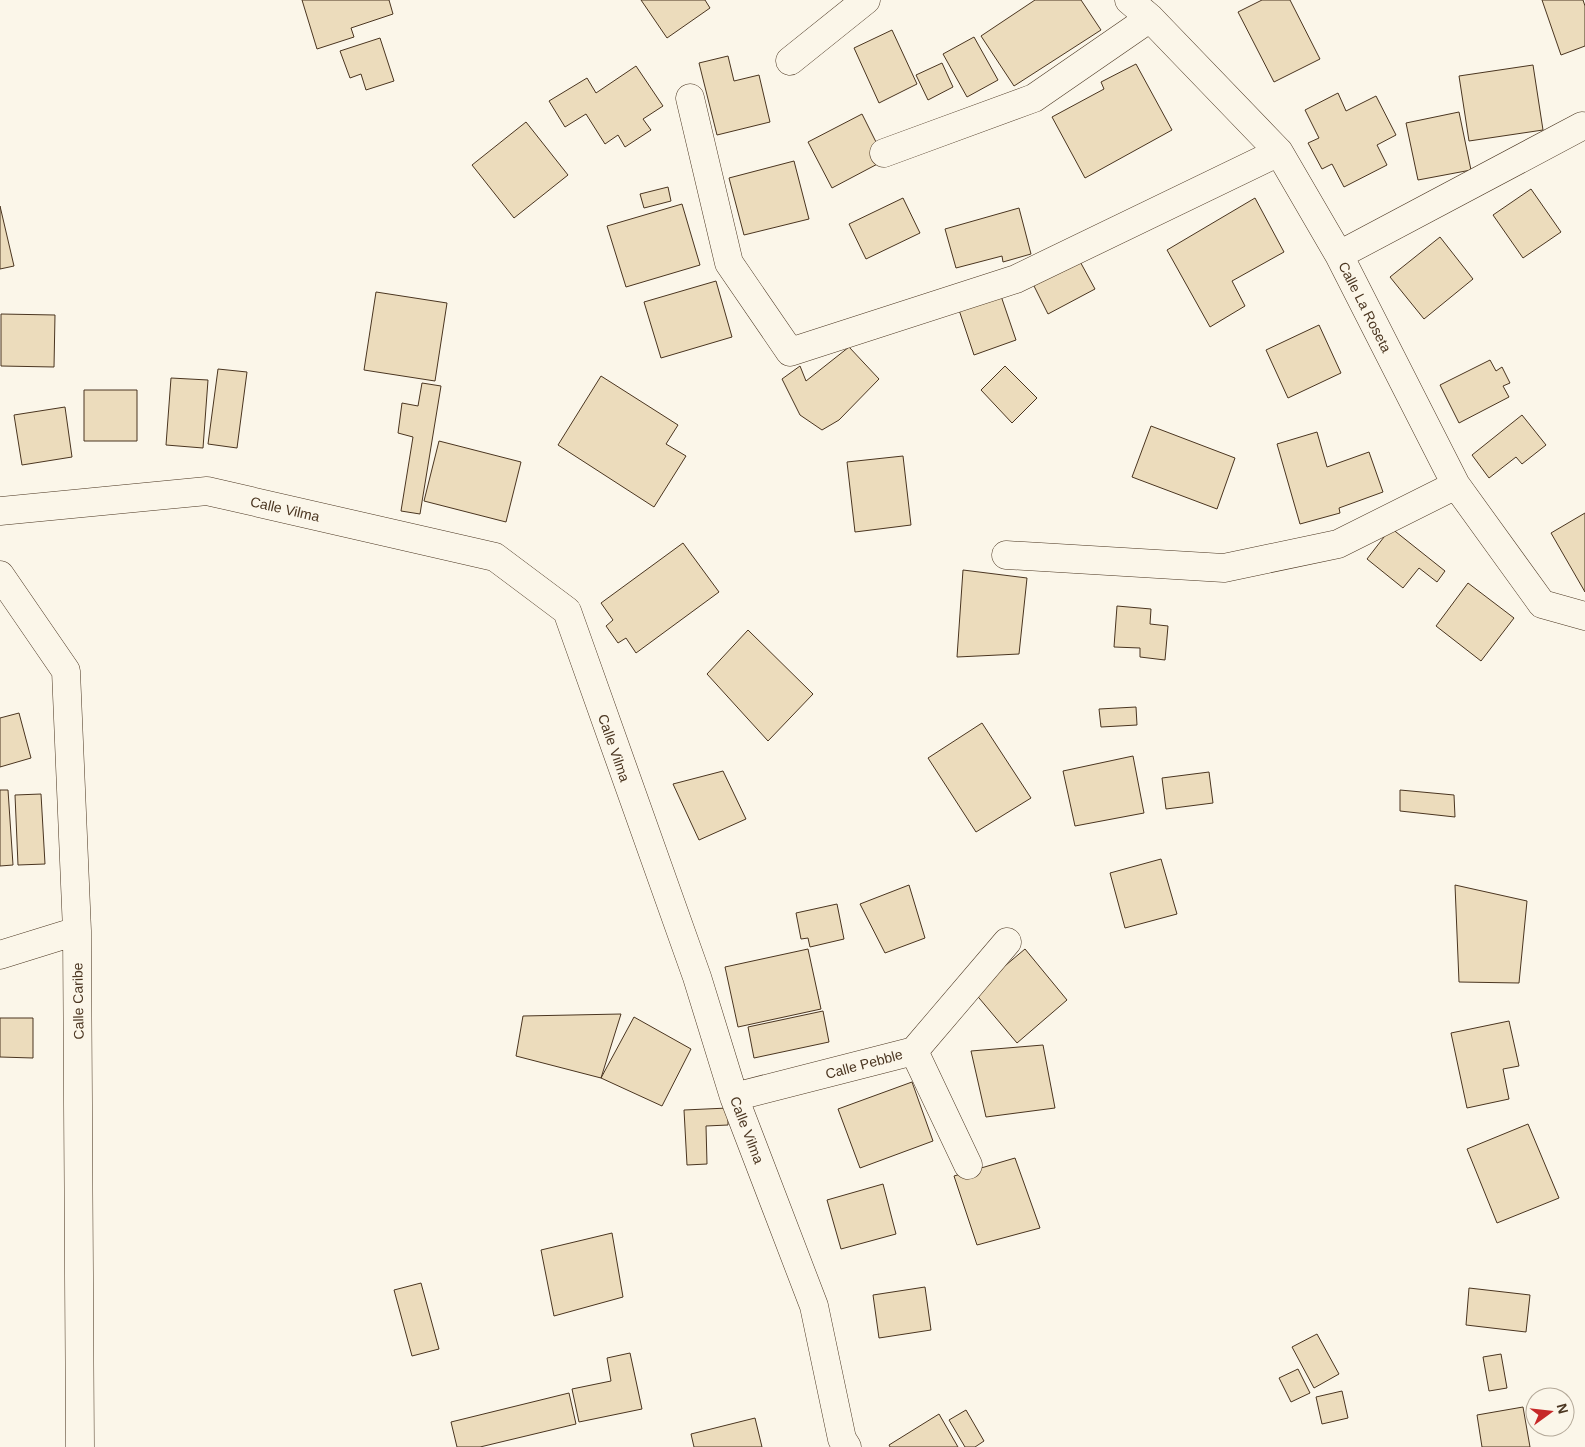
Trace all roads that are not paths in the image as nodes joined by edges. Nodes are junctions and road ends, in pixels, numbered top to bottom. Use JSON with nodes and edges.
{"nodes":[{"id":1,"x":866,"y":0,"type":"edge"},
{"id":2,"x":1128,"y":0,"type":"edge"},
{"id":3,"x":1150,"y":18,"type":"junction"},
{"id":4,"x":790,"y":61,"type":"dead end"},
{"id":5,"x":690,"y":98,"type":"dead end"},
{"id":6,"x":1582,"y":126,"type":"dead end"},
{"id":7,"x":1279,"y":152,"type":"junction"},
{"id":8,"x":884,"y":153,"type":"dead end"},
{"id":9,"x":1339,"y":255,"type":"junction"},
{"id":10,"x":1456,"y":485,"type":"junction"},
{"id":11,"x":0,"y":510,"type":"edge"},
{"id":12,"x":1006,"y":555,"type":"dead end"},
{"id":13,"x":0,"y":575,"type":"edge"},
{"id":14,"x":1585,"y":616,"type":"edge"},
{"id":15,"x":77,"y":932,"type":"junction"},
{"id":16,"x":1007,"y":942,"type":"dead end"},
{"id":17,"x":0,"y":955,"type":"edge"},
{"id":18,"x":914,"y":1051,"type":"junction"},
{"id":19,"x":734,"y":1097,"type":"junction"},
{"id":20,"x":968,"y":1165,"type":"dead end"},
{"id":21,"x":80,"y":1447,"type":"edge"},
{"id":22,"x":847,"y":1447,"type":"edge"}],
"edges":[{"from":1,"to":4,"type":"street"},
{"from":2,"to":3,"type":"street","name":"Calle La Roseta"},
{"from":3,"to":7,"type":"street","name":"Calle La Roseta"},
{"from":3,"to":8,"type":"street"},
{"from":5,"to":7,"type":"street"},
{"from":6,"to":9,"type":"street"},
{"from":7,"to":9,"type":"street","name":"Calle La Roseta"},
{"from":9,"to":10,"type":"street","name":"Calle La Roseta"},
{"from":10,"to":12,"type":"street"},
{"from":10,"to":14,"type":"street","name":"Calle La Roseta"},
{"from":11,"to":19,"type":"street","name":"Calle Vilma"},
{"from":13,"to":15,"type":"street","name":"Calle Caribe"},
{"from":15,"to":17,"type":"street"},
{"from":15,"to":21,"type":"street","name":"Calle Caribe"},
{"from":16,"to":18,"type":"street","name":"Calle Pebble"},
{"from":18,"to":19,"type":"street","name":"Calle Pebble"},
{"from":18,"to":20,"type":"street"},
{"from":19,"to":22,"type":"street","name":"Calle Vilma"}]}
